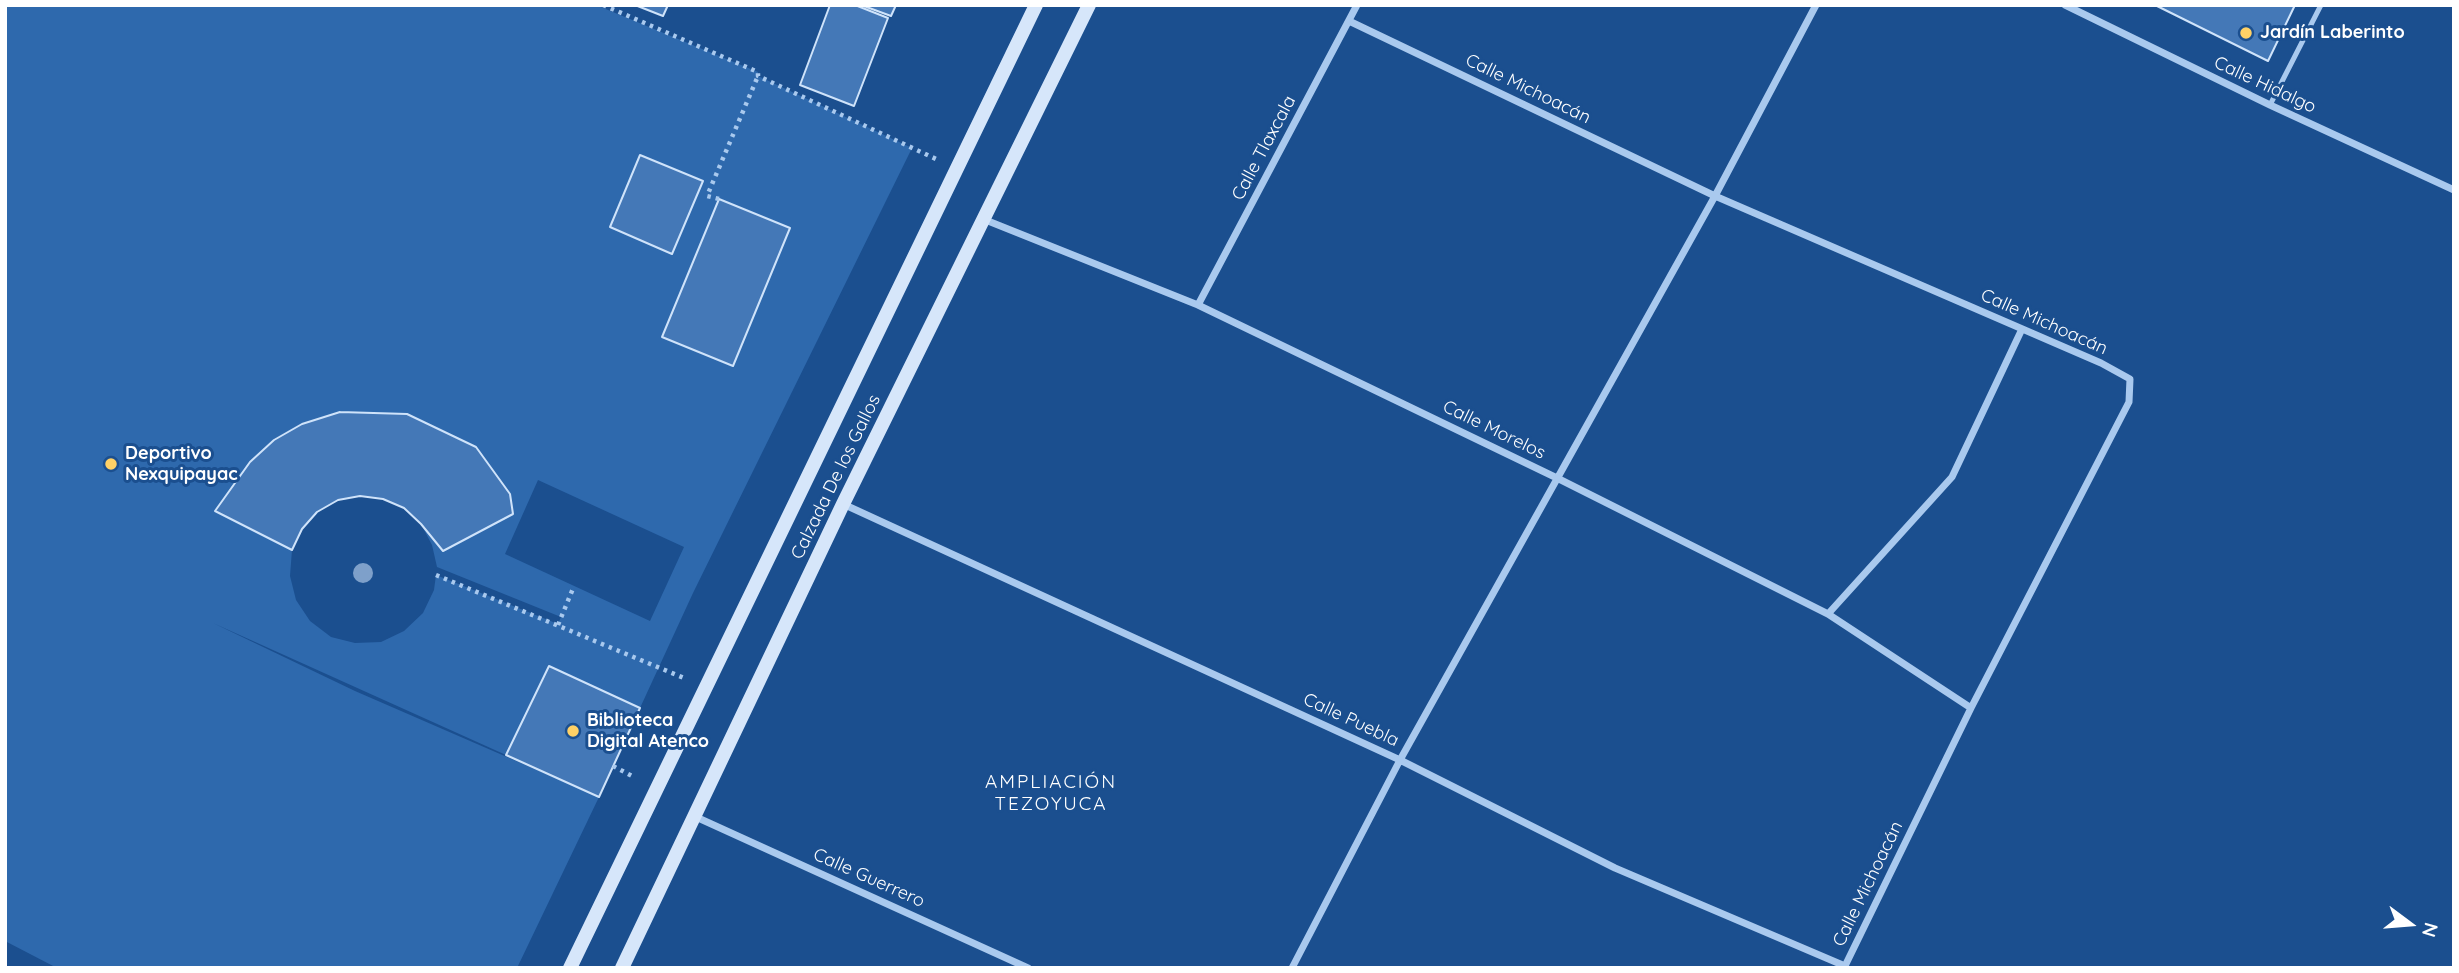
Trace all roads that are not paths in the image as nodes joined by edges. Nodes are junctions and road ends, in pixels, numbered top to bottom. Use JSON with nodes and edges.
{"nodes":[{"id":1,"x":1036,"y":5,"type":"edge"},
{"id":2,"x":1089,"y":5,"type":"edge"},
{"id":3,"x":1357,"y":5,"type":"edge"},
{"id":4,"x":1816,"y":5,"type":"edge"},
{"id":5,"x":2065,"y":5,"type":"edge"},
{"id":6,"x":2321,"y":5,"type":"edge"},
{"id":7,"x":1349,"y":21,"type":"junction"},
{"id":8,"x":2270,"y":105,"type":"junction"},
{"id":9,"x":2454,"y":190,"type":"edge"},
{"id":10,"x":1715,"y":196,"type":"junction"},
{"id":11,"x":983,"y":219,"type":"junction"},
{"id":12,"x":1198,"y":305,"type":"junction"},
{"id":13,"x":2022,"y":329,"type":"junction"},
{"id":14,"x":1559,"y":479,"type":"junction"},
{"id":15,"x":843,"y":504,"type":"junction"},
{"id":16,"x":1828,"y":614,"type":"junction"},
{"id":17,"x":1971,"y":708,"type":"junction"},
{"id":18,"x":1401,"y":760,"type":"junction"},
{"id":19,"x":696,"y":817,"type":"junction"},
{"id":20,"x":1844,"y":967,"type":"edge"},
{"id":21,"x":570,"y":968,"type":"edge"},
{"id":22,"x":622,"y":968,"type":"edge"},
{"id":23,"x":1028,"y":968,"type":"edge"},
{"id":24,"x":1292,"y":968,"type":"edge"}],
"edges":[{"from":1,"to":21,"type":"main road","name":"Calzada De los Gallos"},
{"from":2,"to":11,"type":"main road","name":"Calzada De los Gallos"},
{"from":3,"to":7,"type":"street","name":"Calle Tlaxcala"},
{"from":4,"to":10,"type":"street"},
{"from":5,"to":8,"type":"street","name":"Calle Hidalgo"},
{"from":6,"to":8,"type":"lane"},
{"from":7,"to":10,"type":"street","name":"Calle Michoacán"},
{"from":7,"to":12,"type":"street","name":"Calle Tlaxcala"},
{"from":8,"to":9,"type":"street","name":"Calle Hidalgo"},
{"from":10,"to":13,"type":"street","name":"Calle Michoacán"},
{"from":10,"to":14,"type":"street"},
{"from":11,"to":12,"type":"street","name":"Calle Morelos"},
{"from":11,"to":15,"type":"main road","name":"Calzada De los Gallos"},
{"from":12,"to":14,"type":"street","name":"Calle Morelos"},
{"from":13,"to":16,"type":"street"},
{"from":13,"to":17,"type":"street","name":"Calle Michoacán"},
{"from":14,"to":16,"type":"street","name":"Calle Morelos"},
{"from":14,"to":18,"type":"street"},
{"from":15,"to":18,"type":"street","name":"Calle Puebla"},
{"from":15,"to":19,"type":"main road","name":"Calzada De los Gallos"},
{"from":16,"to":17,"type":"street","name":"Calle Morelos"},
{"from":17,"to":20,"type":"street","name":"Calle Michoacán"},
{"from":18,"to":20,"type":"street","name":"Calle Puebla"},
{"from":18,"to":24,"type":"street"},
{"from":19,"to":22,"type":"main road","name":"Calzada De los Gallos"},
{"from":19,"to":23,"type":"street","name":"Calle Guerrero"}]}
